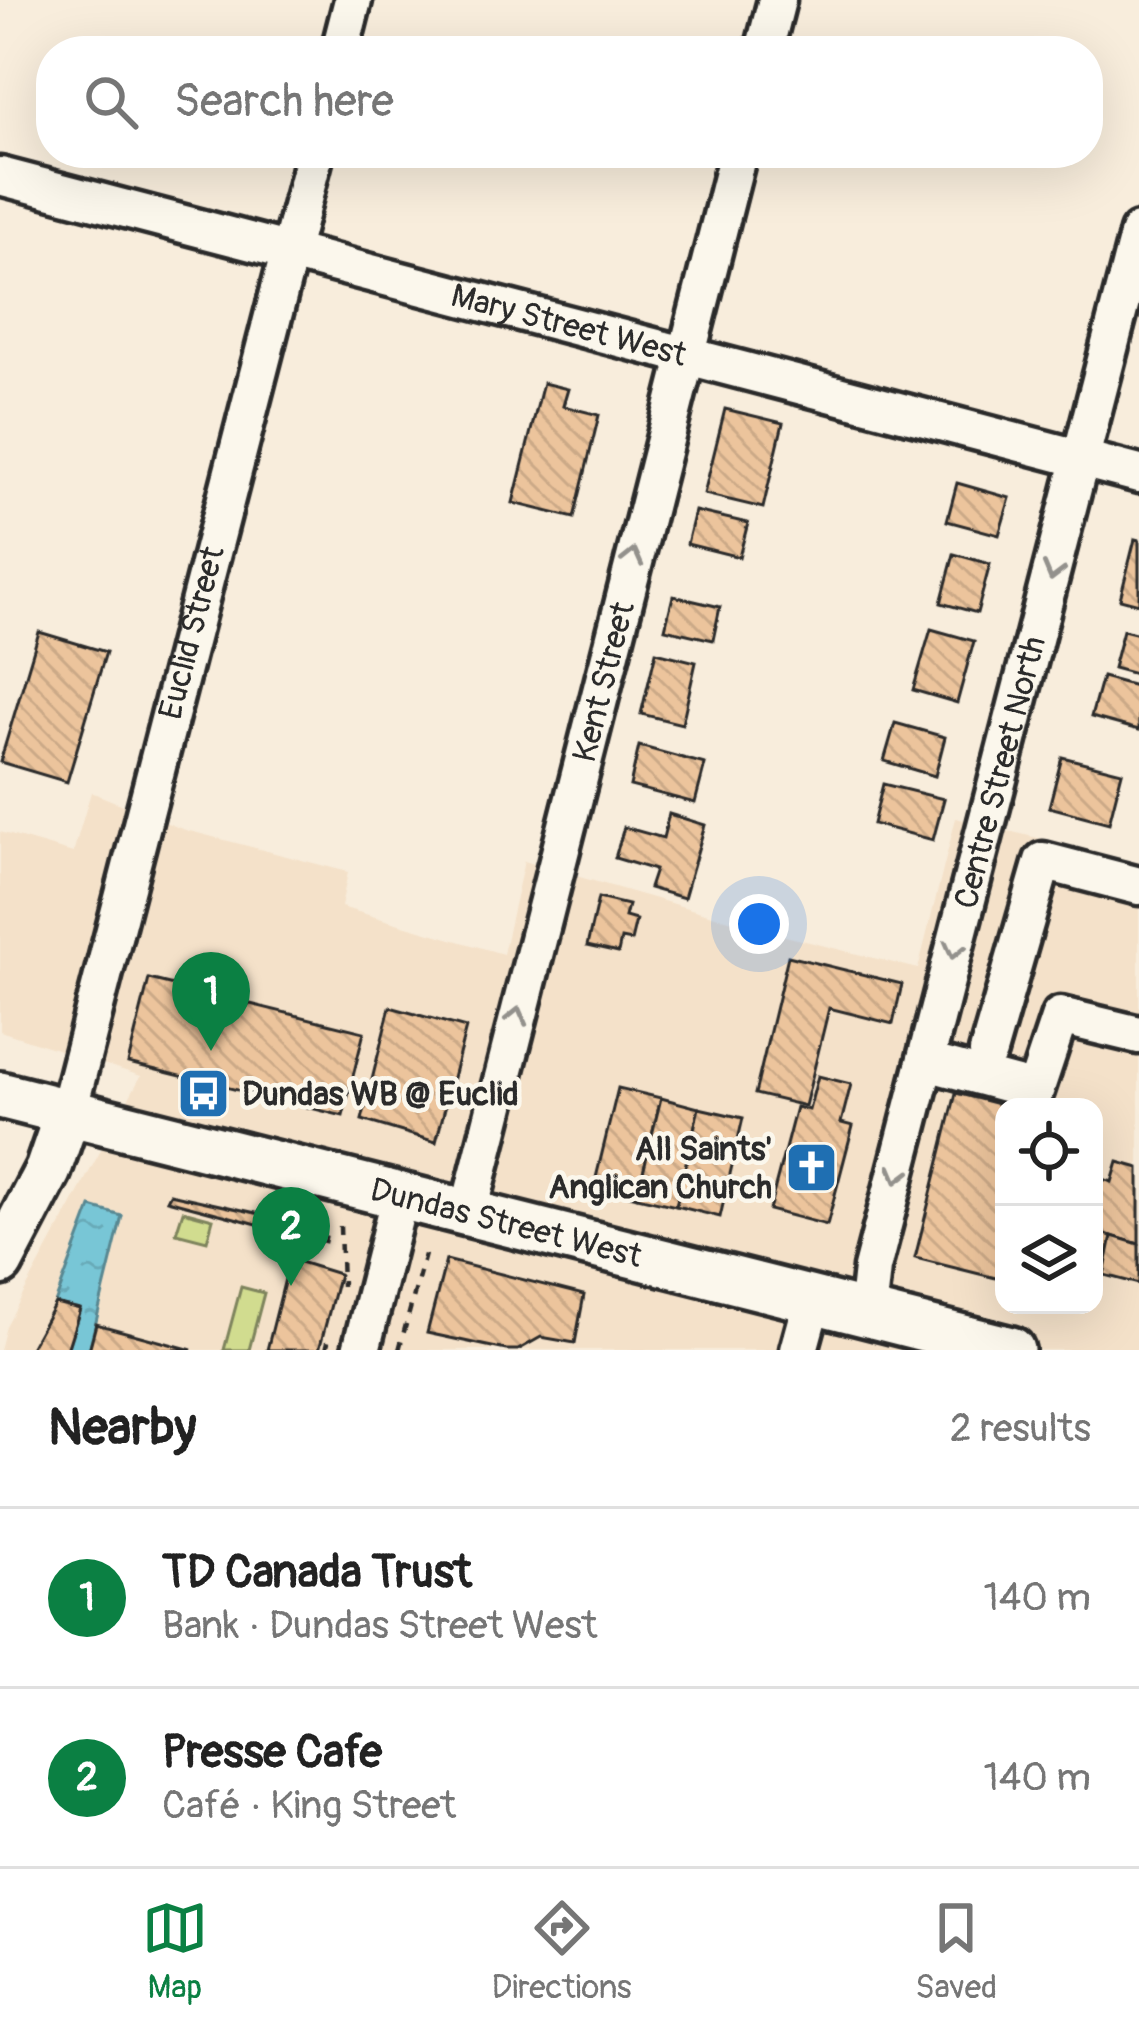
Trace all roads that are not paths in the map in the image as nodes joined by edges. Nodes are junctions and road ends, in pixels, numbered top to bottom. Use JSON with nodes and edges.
{"nodes":[{"id":1,"x":353,"y":0,"type":"edge"},
{"id":2,"x":777,"y":0,"type":"edge"},
{"id":3,"x":344,"y":36,"type":"edge"},
{"id":4,"x":768,"y":36,"type":"edge"},
{"id":5,"x":311,"y":168,"type":"edge"},
{"id":6,"x":733,"y":168,"type":"edge"},
{"id":7,"x":0,"y":176,"type":"edge"},
{"id":8,"x":1139,"y":232,"type":"edge"},
{"id":9,"x":290,"y":254,"type":"junction"},
{"id":10,"x":686,"y":354,"type":"junction"},
{"id":11,"x":1082,"y":459,"type":"junction"},
{"id":12,"x":1139,"y":474,"type":"edge"},
{"id":13,"x":1139,"y":886,"type":"edge"},
{"id":14,"x":1139,"y":1035,"type":"edge"},
{"id":15,"x":988,"y":1052,"type":"dead end"},
{"id":16,"x":927,"y":1062,"type":"junction"},
{"id":17,"x":0,"y":1095,"type":"edge"},
{"id":18,"x":68,"y":1112,"type":"junction"},
{"id":19,"x":400,"y":1195,"type":"junction"},
{"id":20,"x":469,"y":1211,"type":"junction"},
{"id":21,"x":0,"y":1262,"type":"edge"},
{"id":22,"x":813,"y":1299,"type":"junction"},
{"id":23,"x":867,"y":1313,"type":"junction"},
{"id":24,"x":362,"y":1350,"type":"edge"},
{"id":25,"x":799,"y":1350,"type":"edge"},
{"id":26,"x":1011,"y":1350,"type":"edge"}],
"edges":[{"from":1,"to":3,"type":"street"},
{"from":2,"to":4,"type":"street"},
{"from":5,"to":9,"type":"street","name":"Euclid Street"},
{"from":6,"to":10,"type":"street","name":"Kent Street"},
{"from":7,"to":9,"type":"street","name":"Mary Street West"},
{"from":8,"to":11,"type":"street","name":"Centre Street North"},
{"from":9,"to":10,"type":"street","name":"Mary Street West"},
{"from":9,"to":18,"type":"street","name":"Euclid Street"},
{"from":10,"to":11,"type":"street","name":"Mary Street West"},
{"from":20,"to":10,"type":"street","name":"Kent Street","one_way":true},
{"from":11,"to":12,"type":"street","name":"Mary Street West"},
{"from":11,"to":16,"type":"street","name":"Centre Street North","one_way":true},
{"from":13,"to":15,"type":"street"},
{"from":14,"to":16,"type":"street"},
{"from":16,"to":23,"type":"street","name":"Centre Street North","one_way":true},
{"from":17,"to":18,"type":"main road","name":"Dundas Street West"},
{"from":18,"to":19,"type":"main road","name":"Dundas Street West"},
{"from":18,"to":21,"type":"main road"},
{"from":19,"to":20,"type":"main road","name":"Dundas Street West"},
{"from":19,"to":24,"type":"street"},
{"from":20,"to":22,"type":"main road","name":"Dundas Street West"},
{"from":22,"to":23,"type":"main road","name":"Dundas Street West"},
{"from":22,"to":25,"type":"street"},
{"from":23,"to":26,"type":"main road","name":"Dundas Street West"}]}
